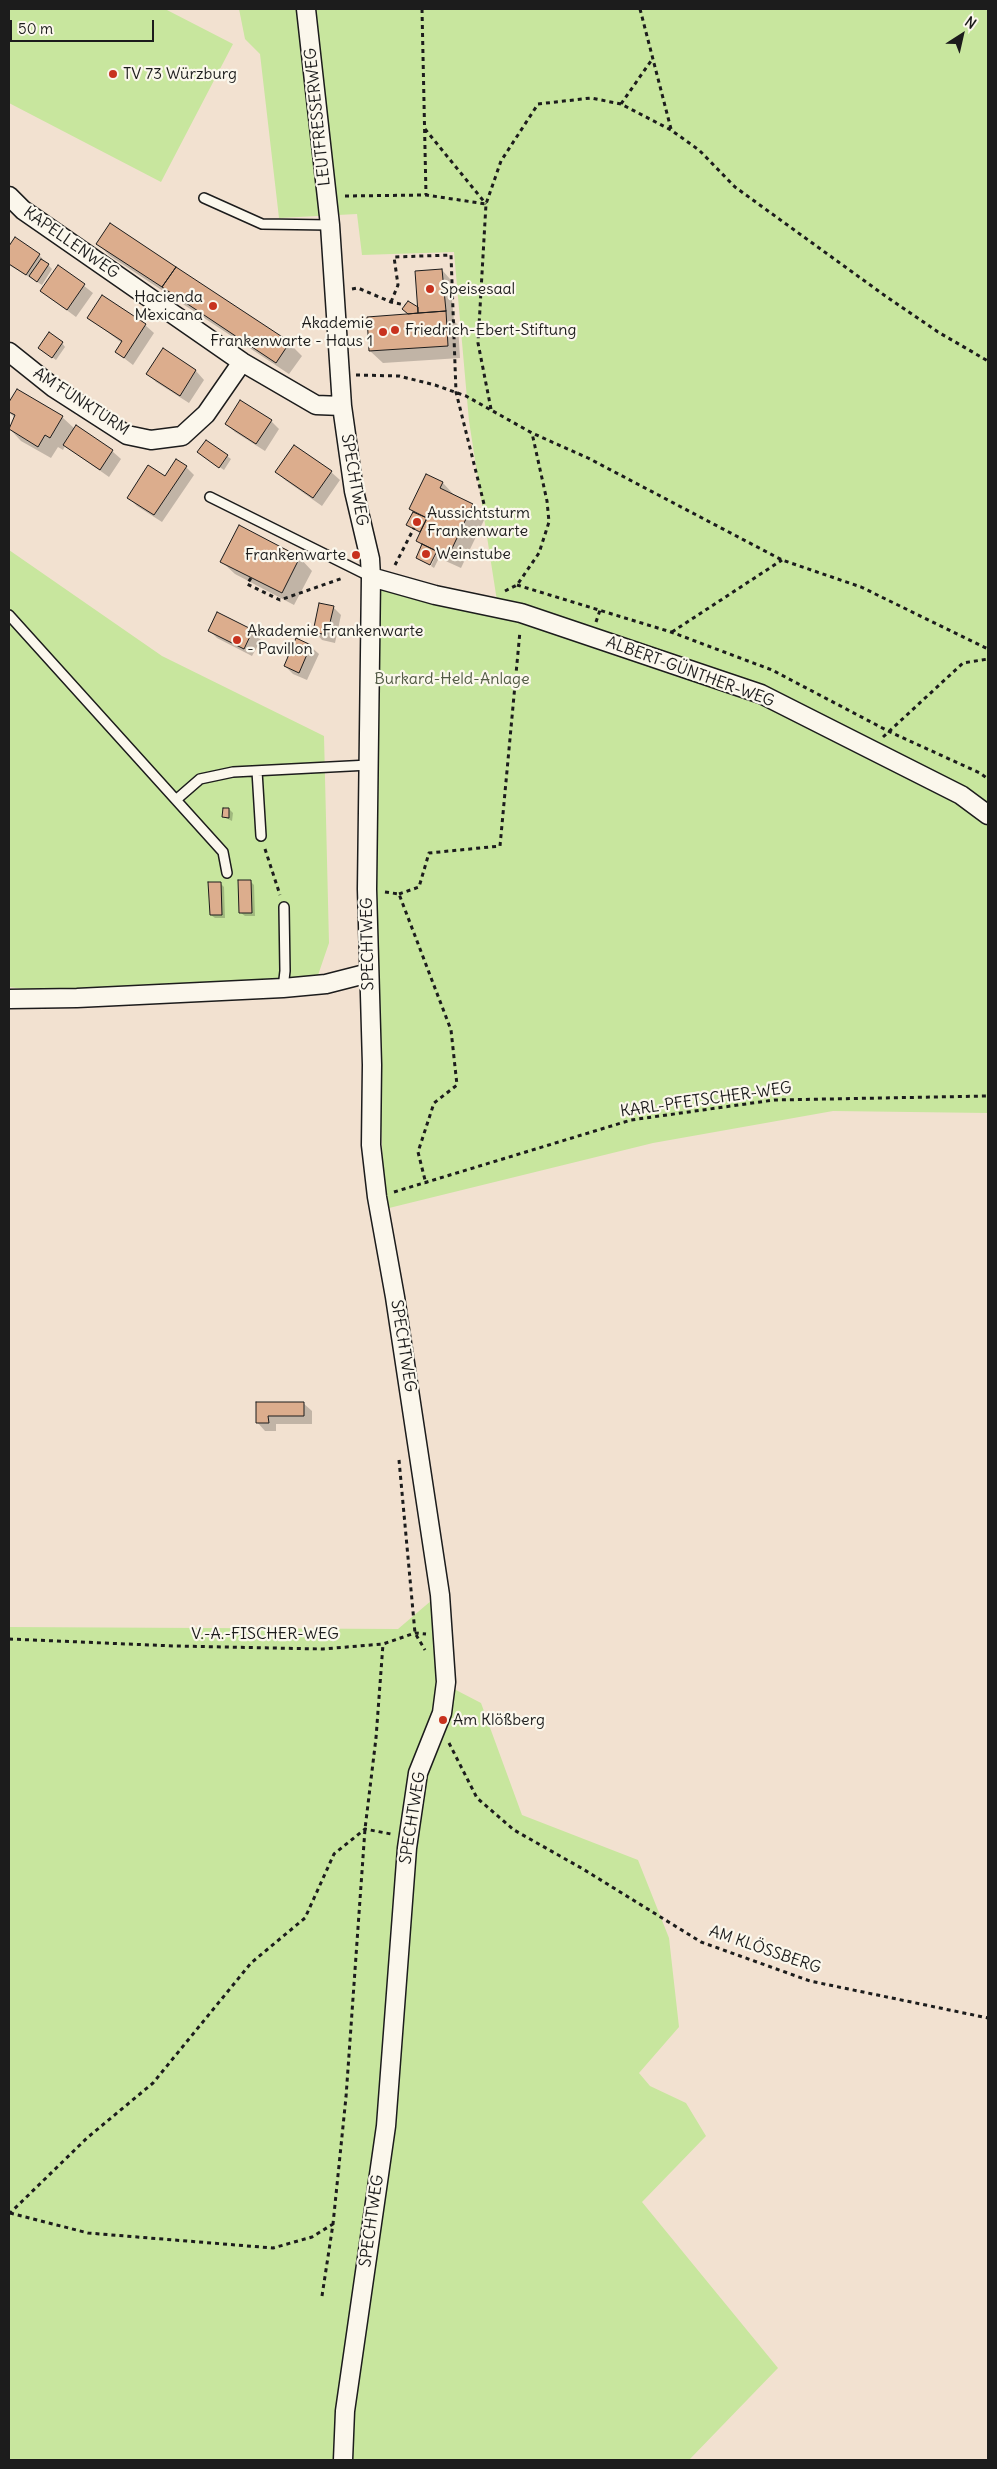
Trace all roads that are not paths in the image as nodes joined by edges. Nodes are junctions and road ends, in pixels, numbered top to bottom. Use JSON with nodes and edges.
{"nodes":[{"id":1,"x":306,"y":9,"type":"edge"},
{"id":2,"x":9,"y":196,"type":"edge"},
{"id":3,"x":204,"y":198,"type":"dead end"},
{"id":4,"x":330,"y":225,"type":"junction"},
{"id":5,"x":9,"y":352,"type":"edge"},
{"id":6,"x":242,"y":362,"type":"junction"},
{"id":7,"x":342,"y":406,"type":"junction"},
{"id":8,"x":210,"y":497,"type":"dead end"},
{"id":9,"x":372,"y":577,"type":"junction"},
{"id":10,"x":9,"y":615,"type":"edge"},
{"id":11,"x":369,"y":766,"type":"junction"},
{"id":12,"x":257,"y":771,"type":"junction"},
{"id":13,"x":177,"y":799,"type":"junction"},
{"id":14,"x":988,"y":815,"type":"edge"},
{"id":15,"x":261,"y":836,"type":"road end"},
{"id":16,"x":227,"y":873,"type":"dead end"},
{"id":17,"x":284,"y":907,"type":"road end"},
{"id":18,"x":369,"y":973,"type":"junction"},
{"id":19,"x":283,"y":988,"type":"junction"},
{"id":20,"x":9,"y":999,"type":"edge"},
{"id":21,"x":344,"y":2460,"type":"edge"}],
"edges":[{"from":1,"to":4,"type":"street","name":"LEUTFRESSERWEG"},
{"from":2,"to":6,"type":"street","name":"KAPELLENWEG"},
{"from":3,"to":4,"type":"lane"},
{"from":4,"to":7,"type":"street","name":"SPECHTWEG"},
{"from":5,"to":6,"type":"street","name":"AM FUNKTURM"},
{"from":6,"to":7,"type":"street","name":"KAPELLENWEG"},
{"from":7,"to":9,"type":"street","name":"SPECHTWEG"},
{"from":8,"to":9,"type":"lane"},
{"from":9,"to":11,"type":"street","name":"SPECHTWEG"},
{"from":9,"to":14,"type":"street","name":"ALBERT-GÜNTHER-WEG"},
{"from":10,"to":13,"type":"lane"},
{"from":11,"to":12,"type":"lane"},
{"from":11,"to":18,"type":"street","name":"SPECHTWEG"},
{"from":12,"to":13,"type":"lane"},
{"from":12,"to":15,"type":"lane"},
{"from":13,"to":16,"type":"lane"},
{"from":17,"to":19,"type":"lane"},
{"from":18,"to":19,"type":"street"},
{"from":18,"to":21,"type":"street","name":"SPECHTWEG"},
{"from":19,"to":20,"type":"street"}]}
